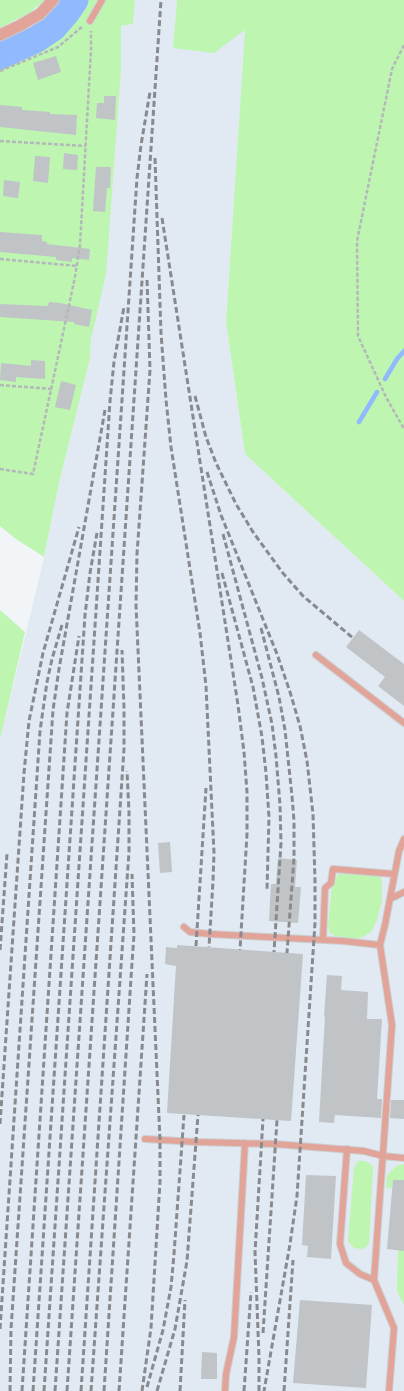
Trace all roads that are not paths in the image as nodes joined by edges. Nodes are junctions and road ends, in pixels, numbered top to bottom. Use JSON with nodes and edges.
{"nodes":[{"id":1,"x":53,"y":0,"type":"edge"},
{"id":2,"x":102,"y":0,"type":"edge"},
{"id":3,"x":90,"y":21,"type":"road end"},
{"id":4,"x":0,"y":34,"type":"edge"},
{"id":5,"x":316,"y":655,"type":"dead end"},
{"id":6,"x":404,"y":723,"type":"edge"},
{"id":7,"x":404,"y":839,"type":"edge"},
{"id":8,"x":394,"y":874,"type":"junction"},
{"id":9,"x":404,"y":892,"type":"edge"},
{"id":10,"x":390,"y":899,"type":"junction"},
{"id":11,"x":184,"y":927,"type":"dead end"},
{"id":12,"x":323,"y":940,"type":"junction"},
{"id":13,"x":380,"y":945,"type":"junction"},
{"id":14,"x":145,"y":1138,"type":"dead end"},
{"id":15,"x":245,"y":1143,"type":"junction"},
{"id":16,"x":348,"y":1149,"type":"junction"},
{"id":17,"x":383,"y":1156,"type":"junction"},
{"id":18,"x":404,"y":1158,"type":"edge"},
{"id":19,"x":374,"y":1280,"type":"junction"},
{"id":20,"x":225,"y":1391,"type":"edge"},
{"id":21,"x":389,"y":1391,"type":"edge"}],
"edges":[{"from":1,"to":4,"type":"street"},
{"from":2,"to":3,"type":"lane"},
{"from":5,"to":6,"type":"lane"},
{"from":7,"to":8,"type":"lane"},
{"from":8,"to":10,"type":"lane"},
{"from":8,"to":12,"type":"lane"},
{"from":9,"to":10,"type":"lane"},
{"from":10,"to":13,"type":"lane"},
{"from":11,"to":12,"type":"lane"},
{"from":12,"to":13,"type":"lane"},
{"from":13,"to":17,"type":"lane"},
{"from":14,"to":15,"type":"lane"},
{"from":15,"to":16,"type":"lane"},
{"from":15,"to":20,"type":"lane"},
{"from":16,"to":17,"type":"lane"},
{"from":16,"to":19,"type":"lane"},
{"from":17,"to":18,"type":"lane"},
{"from":17,"to":19,"type":"lane"},
{"from":19,"to":21,"type":"lane"}]}
